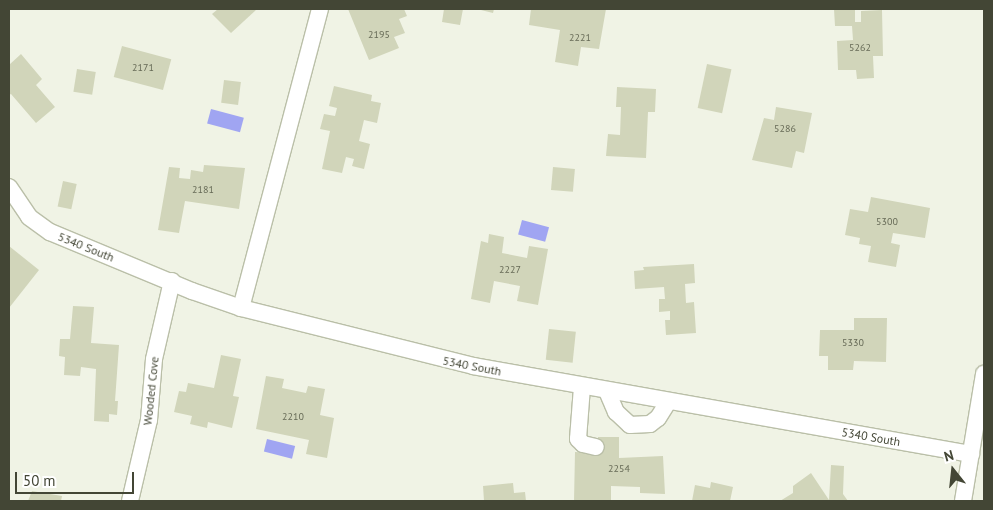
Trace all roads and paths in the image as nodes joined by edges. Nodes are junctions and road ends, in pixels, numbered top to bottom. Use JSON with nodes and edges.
{"nodes":[{"id":1,"x":320,"y":9,"type":"edge"},
{"id":2,"x":9,"y":187,"type":"edge"},
{"id":3,"x":172,"y":281,"type":"junction"},
{"id":4,"x":241,"y":308,"type":"junction"},
{"id":5,"x":984,"y":374,"type":"edge"},
{"id":6,"x":582,"y":387,"type":"junction"},
{"id":7,"x":607,"y":391,"type":"junction"},
{"id":8,"x":668,"y":402,"type":"junction"},
{"id":9,"x":596,"y":447,"type":"dead end"},
{"id":10,"x":971,"y":454,"type":"junction"},
{"id":11,"x":130,"y":501,"type":"edge"},
{"id":12,"x":963,"y":501,"type":"edge"}],
"edges":[{"from":1,"to":4,"type":"street"},
{"from":2,"to":3,"type":"street","name":"5340 South"},
{"from":3,"to":4,"type":"street","name":"5340 South"},
{"from":3,"to":11,"type":"street","name":"Wooded Cove"},
{"from":4,"to":6,"type":"street","name":"5340 South"},
{"from":5,"to":10,"type":"street"},
{"from":6,"to":7,"type":"street","name":"5340 South"},
{"from":6,"to":9,"type":"street"},
{"from":7,"to":8,"type":"street","name":"5340 South"},
{"from":7,"to":8,"type":"street"},
{"from":8,"to":10,"type":"street","name":"5340 South"},
{"from":10,"to":12,"type":"street"}]}
